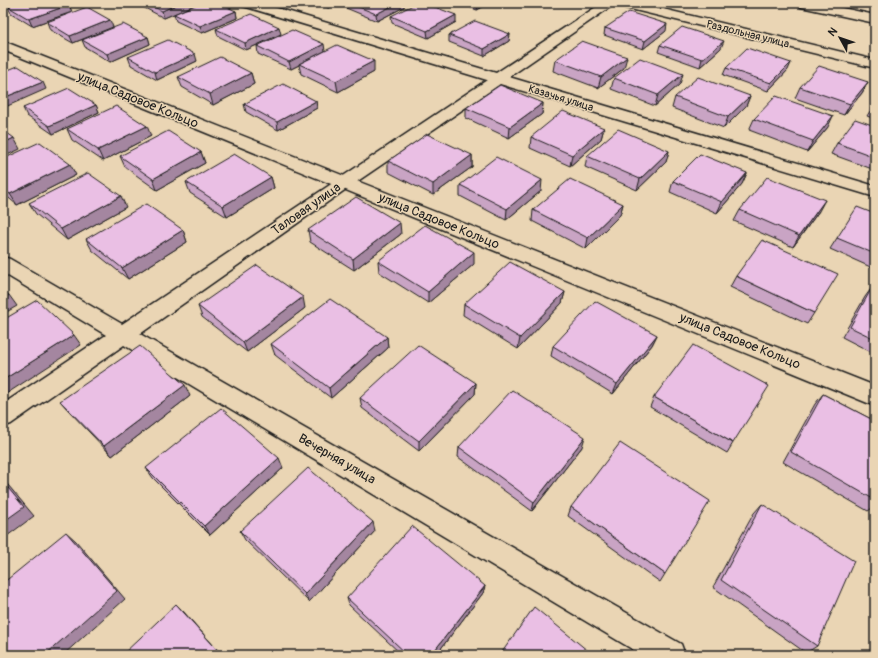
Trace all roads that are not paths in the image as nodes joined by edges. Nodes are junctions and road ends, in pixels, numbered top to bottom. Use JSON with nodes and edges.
{"nodes":[{"id":1,"x":247,"y":3,"type":"edge"},
{"id":2,"x":610,"y":3,"type":"edge"},
{"id":3,"x":622,"y":3,"type":"edge"},
{"id":4,"x":801,"y":3,"type":"edge"},
{"id":5,"x":875,"y":19,"type":"edge"},
{"id":6,"x":3,"y":45,"type":"edge"},
{"id":7,"x":875,"y":64,"type":"edge"},
{"id":8,"x":498,"y":79,"type":"junction"},
{"id":9,"x":343,"y":183,"type":"junction"},
{"id":10,"x":875,"y":192,"type":"edge"},
{"id":11,"x":3,"y":264,"type":"edge"},
{"id":12,"x":124,"y":334,"type":"junction"},
{"id":13,"x":875,"y":396,"type":"edge"},
{"id":14,"x":3,"y":417,"type":"edge"},
{"id":15,"x":670,"y":655,"type":"edge"}],
"edges":[{"from":1,"to":8,"type":"street","name":"Казачья улица"},
{"from":2,"to":8,"type":"street","name":"Таловая улица"},
{"from":3,"to":7,"type":"street","name":"Раздольная улица"},
{"from":4,"to":5,"type":"street"},
{"from":6,"to":9,"type":"street","name":"улица Садовое Кольцо"},
{"from":8,"to":9,"type":"street","name":"Таловая улица"},
{"from":8,"to":10,"type":"street","name":"Казачья улица"},
{"from":9,"to":12,"type":"street","name":"Таловая улица"},
{"from":9,"to":13,"type":"street","name":"улица Садовое Кольцо"},
{"from":11,"to":12,"type":"street","name":"Вечерняя улица"},
{"from":12,"to":14,"type":"street","name":"Таловая улица"},
{"from":12,"to":15,"type":"street","name":"Вечерняя улица"}]}
